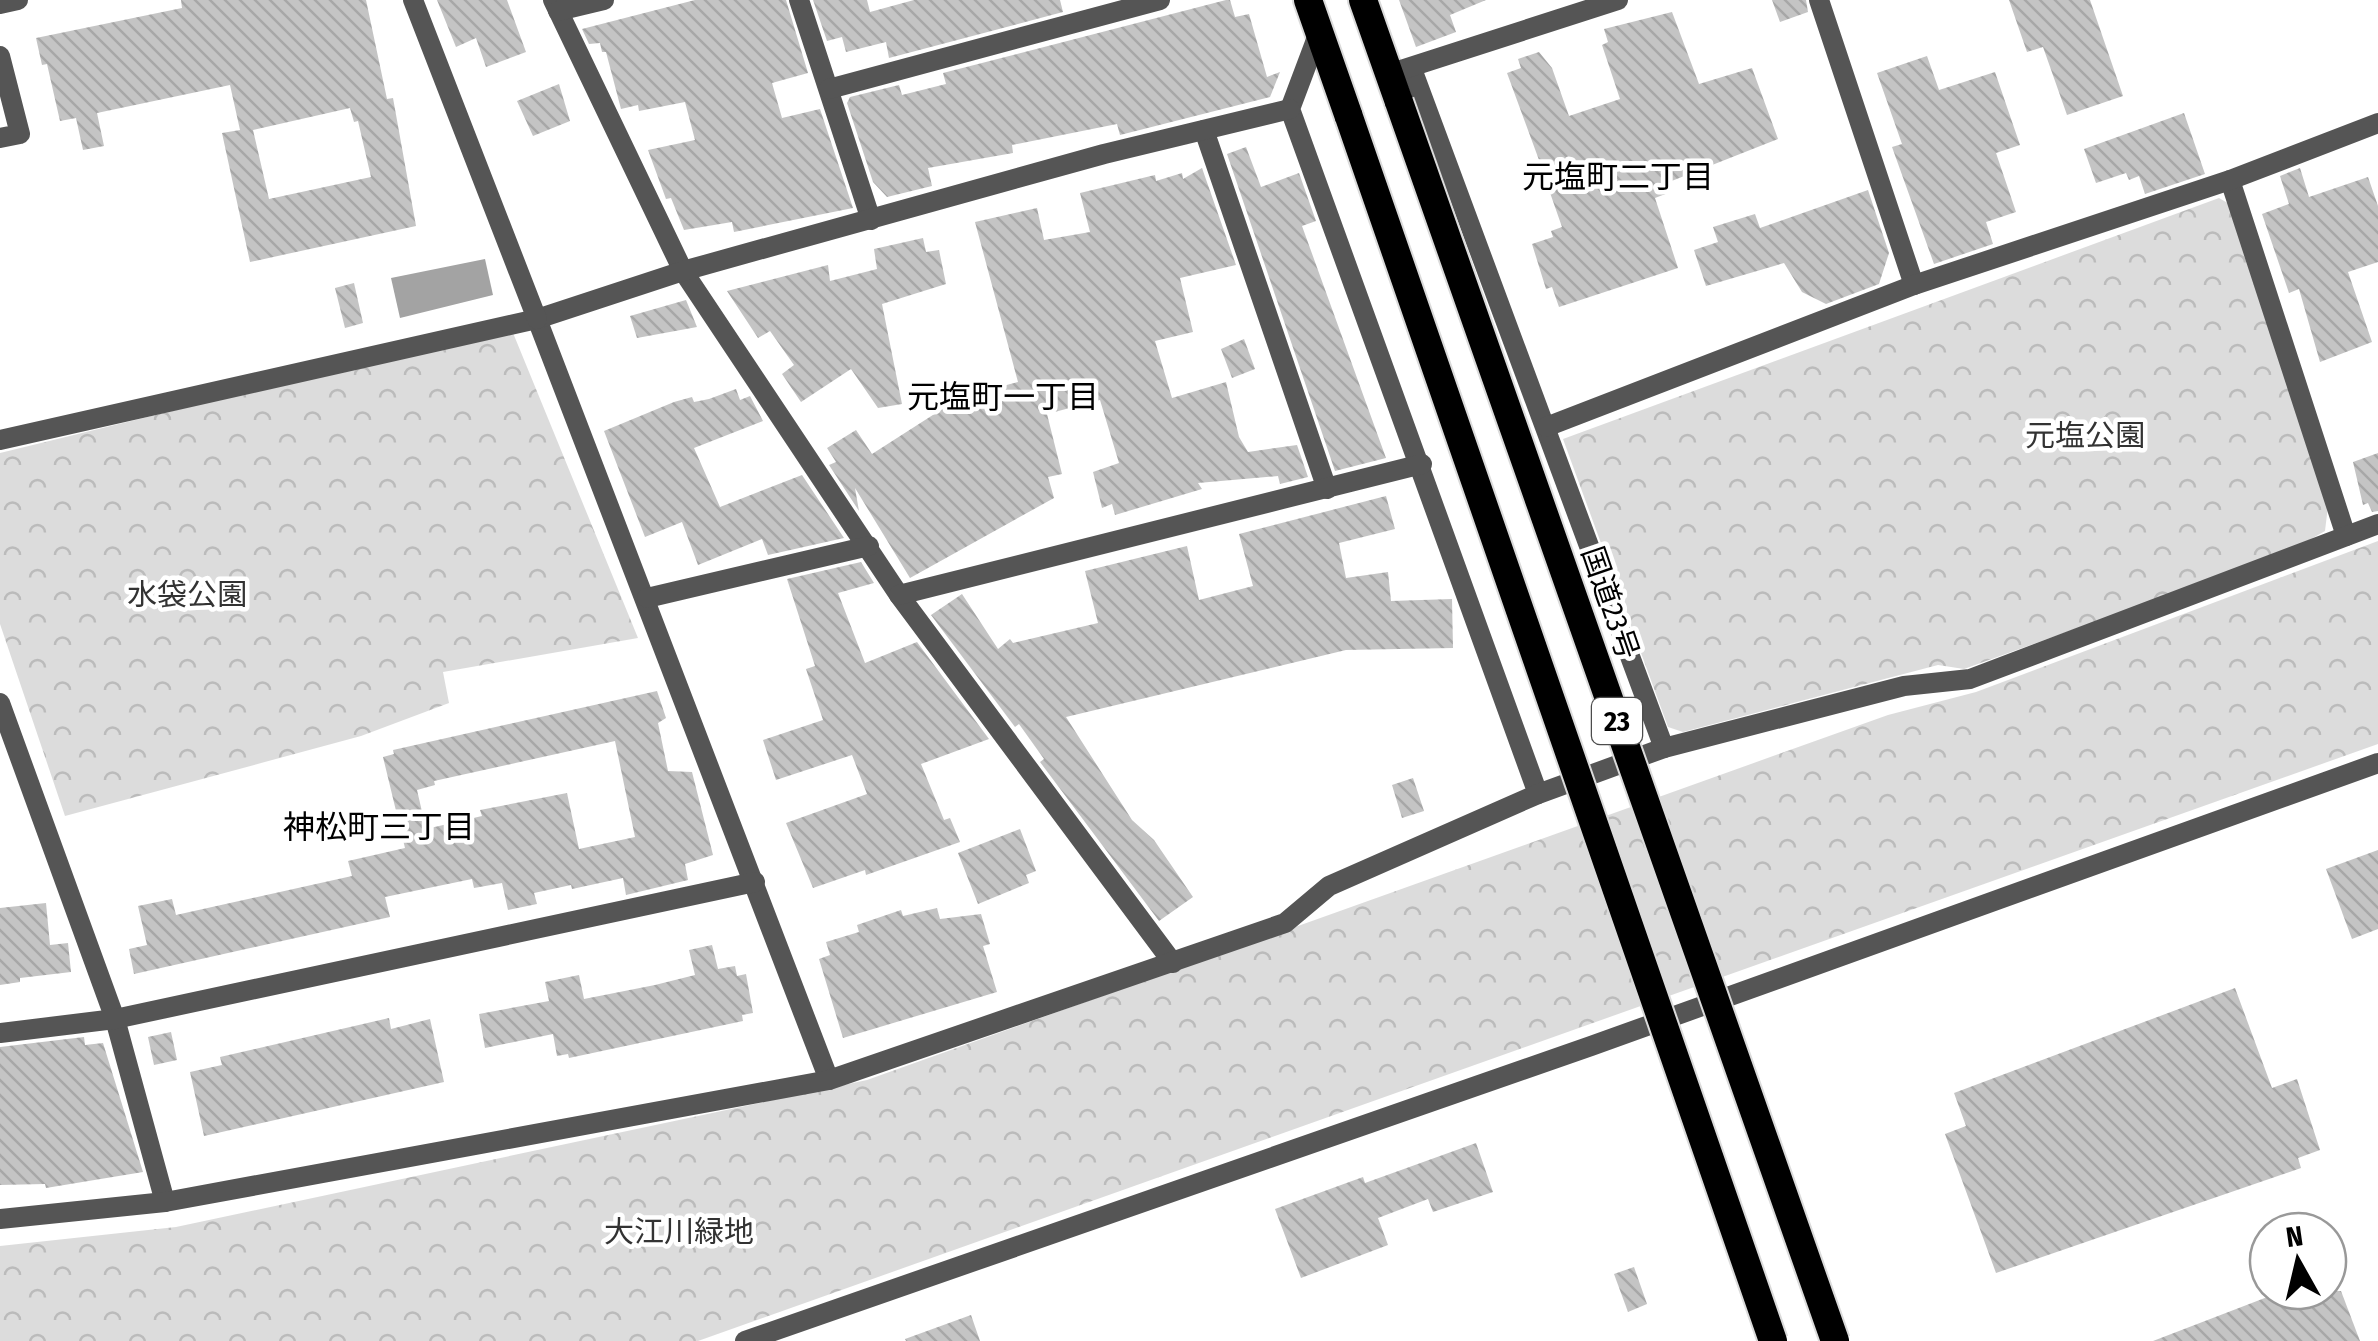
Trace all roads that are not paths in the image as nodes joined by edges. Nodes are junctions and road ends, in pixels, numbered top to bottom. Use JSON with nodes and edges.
{"nodes":[{"id":1,"x":18,"y":0,"type":"edge"},
{"id":2,"x":412,"y":0,"type":"edge"},
{"id":3,"x":604,"y":0,"type":"edge"},
{"id":4,"x":800,"y":0,"type":"edge"},
{"id":5,"x":1160,"y":0,"type":"edge"},
{"id":6,"x":1308,"y":0,"type":"edge"},
{"id":7,"x":1363,"y":0,"type":"edge"},
{"id":8,"x":1618,"y":0,"type":"edge"},
{"id":9,"x":1820,"y":0,"type":"edge"},
{"id":10,"x":0,"y":4,"type":"edge"},
{"id":11,"x":556,"y":6,"type":"edge"},
{"id":12,"x":1319,"y":32,"type":"junction"},
{"id":13,"x":0,"y":56,"type":"edge"},
{"id":14,"x":1400,"y":70,"type":"junction"},
{"id":15,"x":828,"y":88,"type":"junction"},
{"id":16,"x":1290,"y":109,"type":"junction"},
{"id":17,"x":2378,"y":123,"type":"edge"},
{"id":18,"x":1204,"y":130,"type":"junction"},
{"id":19,"x":0,"y":138,"type":"edge"},
{"id":20,"x":2230,"y":180,"type":"junction"},
{"id":21,"x":872,"y":220,"type":"junction"},
{"id":22,"x":682,"y":271,"type":"junction"},
{"id":23,"x":1914,"y":285,"type":"junction"},
{"id":24,"x":537,"y":319,"type":"junction"},
{"id":25,"x":1546,"y":427,"type":"junction"},
{"id":26,"x":0,"y":440,"type":"edge"},
{"id":27,"x":1422,"y":464,"type":"junction"},
{"id":28,"x":1327,"y":489,"type":"junction"},
{"id":29,"x":2378,"y":524,"type":"edge"},
{"id":30,"x":2346,"y":536,"type":"junction"},
{"id":31,"x":869,"y":546,"type":"junction"},
{"id":32,"x":899,"y":595,"type":"junction"},
{"id":33,"x":647,"y":598,"type":"junction"},
{"id":34,"x":0,"y":703,"type":"edge"},
{"id":35,"x":1664,"y":748,"type":"junction"},
{"id":36,"x":2378,"y":763,"type":"edge"},
{"id":37,"x":1538,"y":794,"type":"junction"},
{"id":38,"x":756,"y":882,"type":"junction"},
{"id":39,"x":1173,"y":963,"type":"junction"},
{"id":40,"x":115,"y":1020,"type":"junction"},
{"id":41,"x":0,"y":1033,"type":"edge"},
{"id":42,"x":830,"y":1080,"type":"junction"},
{"id":43,"x":165,"y":1202,"type":"junction"},
{"id":44,"x":0,"y":1219,"type":"edge"},
{"id":45,"x":746,"y":1341,"type":"edge"},
{"id":46,"x":1773,"y":1341,"type":"edge"},
{"id":47,"x":1836,"y":1341,"type":"edge"}],
"edges":[{"from":1,"to":10,"type":"street"},
{"from":2,"to":24,"type":"street"},
{"from":3,"to":11,"type":"street"},
{"from":4,"to":15,"type":"street"},
{"from":5,"to":15,"type":"street"},
{"from":6,"to":12,"type":"highway","number":"23"},
{"from":7,"to":14,"type":"highway","name":"国道23号","number":"23"},
{"from":8,"to":14,"type":"street"},
{"from":9,"to":23,"type":"street"},
{"from":11,"to":22,"type":"street"},
{"from":12,"to":16,"type":"street"},
{"from":12,"to":46,"type":"highway","number":"23","bridge":true},
{"from":13,"to":19,"type":"street"},
{"from":14,"to":25,"type":"street"},
{"from":14,"to":47,"type":"highway","name":"国道23号","number":"23","bridge":true},
{"from":15,"to":21,"type":"street"},
{"from":16,"to":18,"type":"street"},
{"from":16,"to":27,"type":"street"},
{"from":17,"to":20,"type":"street"},
{"from":18,"to":21,"type":"street"},
{"from":18,"to":28,"type":"street"},
{"from":20,"to":23,"type":"street"},
{"from":20,"to":30,"type":"street"},
{"from":21,"to":22,"type":"street"},
{"from":22,"to":24,"type":"street"},
{"from":22,"to":31,"type":"street"},
{"from":23,"to":25,"type":"street"},
{"from":24,"to":26,"type":"street"},
{"from":24,"to":33,"type":"street"},
{"from":25,"to":35,"type":"street"},
{"from":27,"to":28,"type":"street"},
{"from":27,"to":37,"type":"street"},
{"from":28,"to":32,"type":"street"},
{"from":29,"to":30,"type":"street"},
{"from":30,"to":35,"type":"street"},
{"from":31,"to":32,"type":"street"},
{"from":31,"to":33,"type":"street"},
{"from":32,"to":39,"type":"street"},
{"from":33,"to":38,"type":"street"},
{"from":34,"to":40,"type":"street"},
{"from":35,"to":37,"type":"street"},
{"from":36,"to":45,"type":"street"},
{"from":37,"to":39,"type":"street"},
{"from":38,"to":40,"type":"street"},
{"from":38,"to":42,"type":"street"},
{"from":39,"to":42,"type":"street"},
{"from":40,"to":41,"type":"street"},
{"from":40,"to":43,"type":"street"},
{"from":42,"to":43,"type":"street"},
{"from":43,"to":44,"type":"street"}]}
